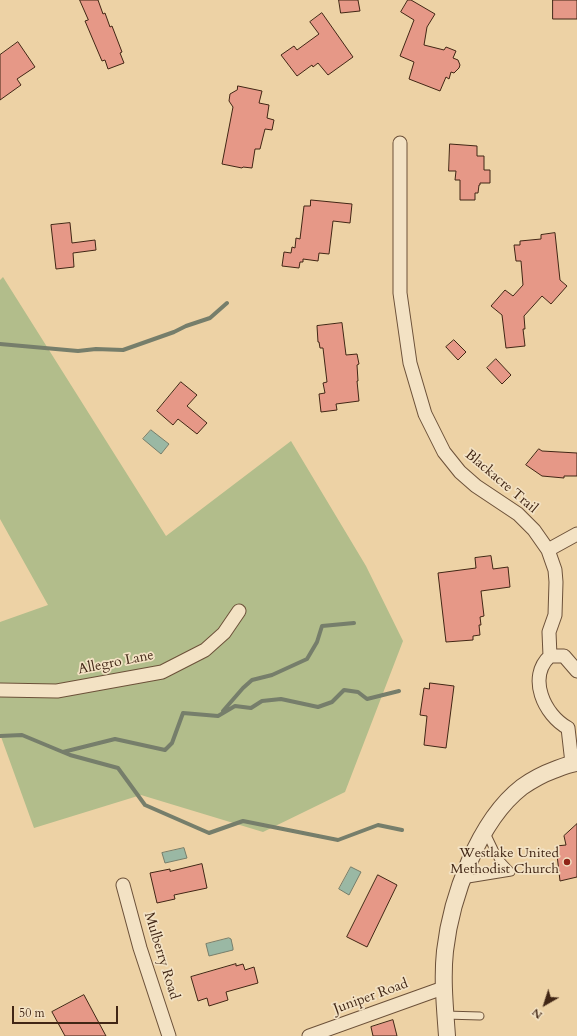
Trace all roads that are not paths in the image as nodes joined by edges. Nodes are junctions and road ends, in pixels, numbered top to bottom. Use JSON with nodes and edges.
{"nodes":[{"id":1,"x":400,"y":143,"type":"dead end"},
{"id":2,"x":577,"y":534,"type":"edge"},
{"id":3,"x":548,"y":550,"type":"junction"},
{"id":4,"x":239,"y":611,"type":"dead end"},
{"id":5,"x":550,"y":656,"type":"junction"},
{"id":6,"x":577,"y":671,"type":"edge"},
{"id":7,"x":0,"y":690,"type":"edge"},
{"id":8,"x":573,"y":726,"type":"edge"},
{"id":9,"x":574,"y":763,"type":"edge"},
{"id":10,"x":485,"y":831,"type":"junction"},
{"id":11,"x":462,"y":880,"type":"junction"},
{"id":12,"x":123,"y":885,"type":"dead end"},
{"id":13,"x":443,"y":988,"type":"junction"},
{"id":14,"x":445,"y":1015,"type":"junction"},
{"id":15,"x":480,"y":1016,"type":"dead end"},
{"id":16,"x":169,"y":1036,"type":"edge"},
{"id":17,"x":309,"y":1036,"type":"edge"},
{"id":18,"x":447,"y":1036,"type":"edge"}],
"edges":[{"from":1,"to":3,"type":"street","name":"Blackacre Trail"},
{"from":2,"to":3,"type":"street"},
{"from":3,"to":5,"type":"street","name":"Blackacre Trail"},
{"from":4,"to":7,"type":"street","name":"Allegro Lane"},
{"from":5,"to":6,"type":"street"},
{"from":5,"to":8,"type":"street"},
{"from":8,"to":9,"type":"street"},
{"from":9,"to":10,"type":"street"},
{"from":10,"to":11,"type":"street"},
{"from":10,"to":11,"type":"lane"},
{"from":11,"to":13,"type":"street"},
{"from":12,"to":16,"type":"street","name":"Mulberry Road"},
{"from":13,"to":14,"type":"street"},
{"from":13,"to":17,"type":"street","name":"Juniper Road"},
{"from":14,"to":15,"type":"lane"},
{"from":14,"to":18,"type":"street"}]}
